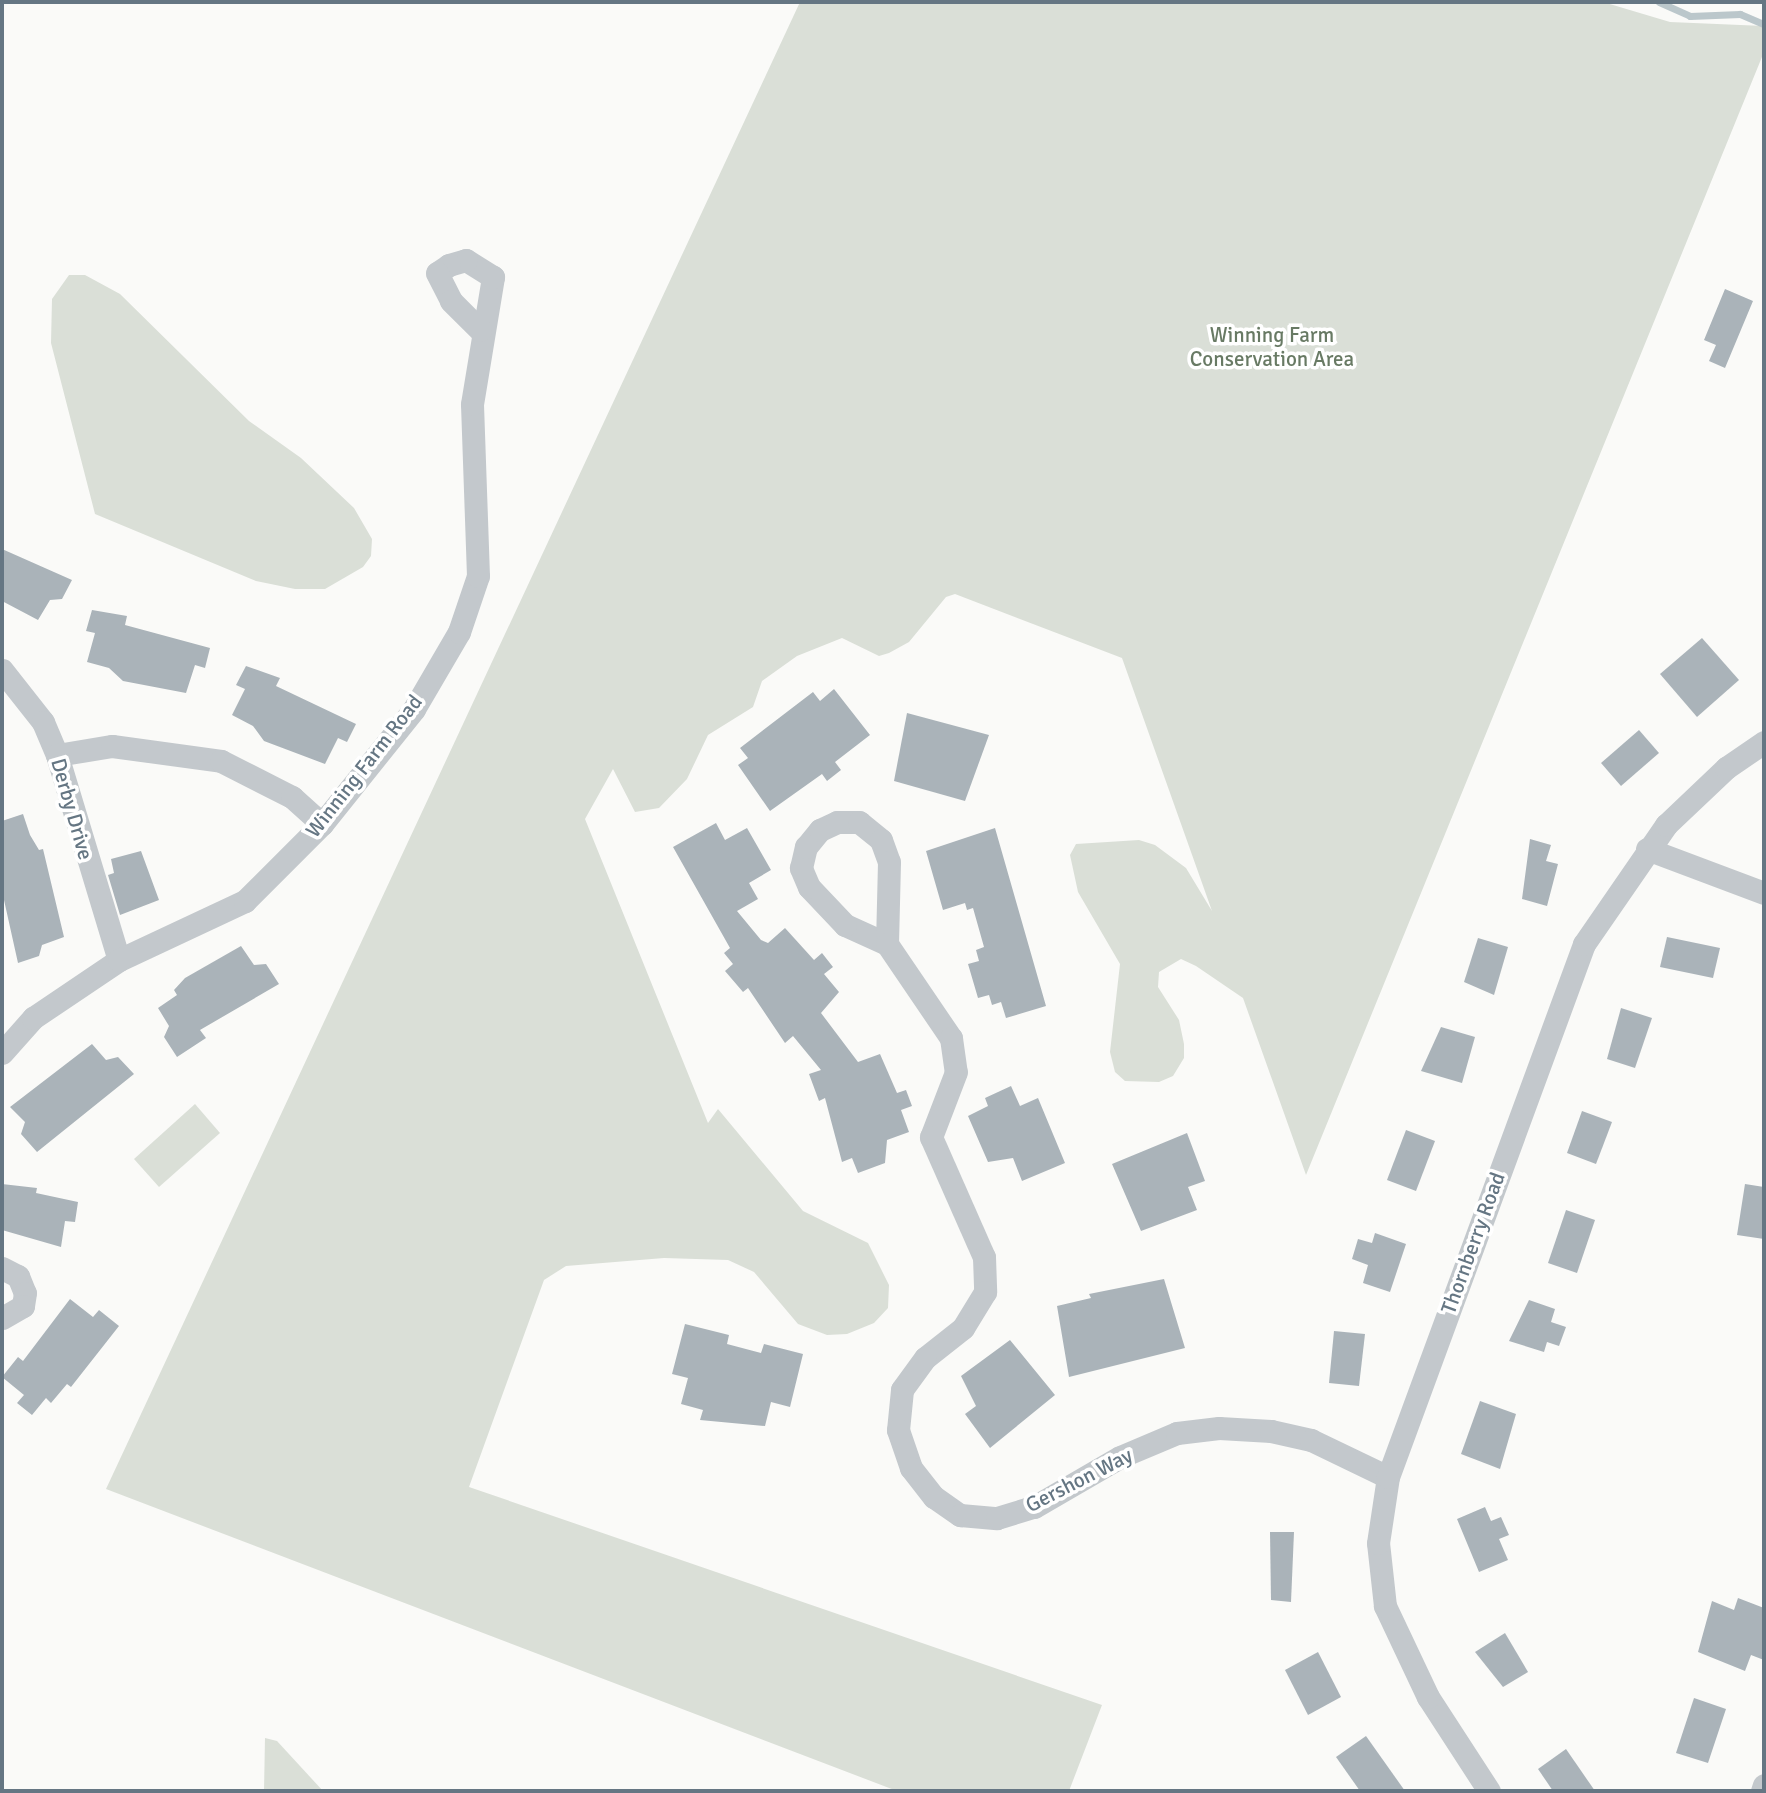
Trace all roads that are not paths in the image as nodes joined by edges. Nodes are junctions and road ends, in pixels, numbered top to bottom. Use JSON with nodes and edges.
{"nodes":[{"id":1,"x":480,"y":330,"type":"dead end"},
{"id":2,"x":2,"y":670,"type":"edge"},
{"id":3,"x":1764,"y":742,"type":"edge"},
{"id":4,"x":57,"y":755,"type":"junction"},
{"id":5,"x":322,"y":824,"type":"junction"},
{"id":6,"x":1647,"y":849,"type":"junction"},
{"id":7,"x":1764,"y":893,"type":"edge"},
{"id":8,"x":887,"y":944,"type":"junction"},
{"id":9,"x":120,"y":960,"type":"junction"},
{"id":10,"x":2,"y":1053,"type":"edge"},
{"id":11,"x":2,"y":1268,"type":"edge"},
{"id":12,"x":2,"y":1318,"type":"edge"},
{"id":13,"x":1388,"y":1477,"type":"junction"},
{"id":14,"x":1764,"y":1785,"type":"edge"},
{"id":15,"x":1489,"y":1791,"type":"edge"},
{"id":16,"x":1762,"y":1791,"type":"edge"}],
"edges":[{"from":1,"to":5,"type":"street","name":"Winning Farm Road"},
{"from":2,"to":4,"type":"street","name":"Derby Drive"},
{"from":3,"to":6,"type":"street","name":"Thornberry Road"},
{"from":4,"to":5,"type":"street"},
{"from":4,"to":9,"type":"street","name":"Derby Drive"},
{"from":5,"to":9,"type":"street","name":"Winning Farm Road"},
{"from":6,"to":7,"type":"street"},
{"from":6,"to":13,"type":"street","name":"Thornberry Road"},
{"from":8,"to":8,"type":"street"},
{"from":8,"to":13,"type":"street","name":"Gershon Way"},
{"from":9,"to":10,"type":"street","name":"Winning Farm Road"},
{"from":11,"to":12,"type":"street"},
{"from":13,"to":15,"type":"street","name":"Thornberry Road"},
{"from":14,"to":16,"type":"street"}]}
